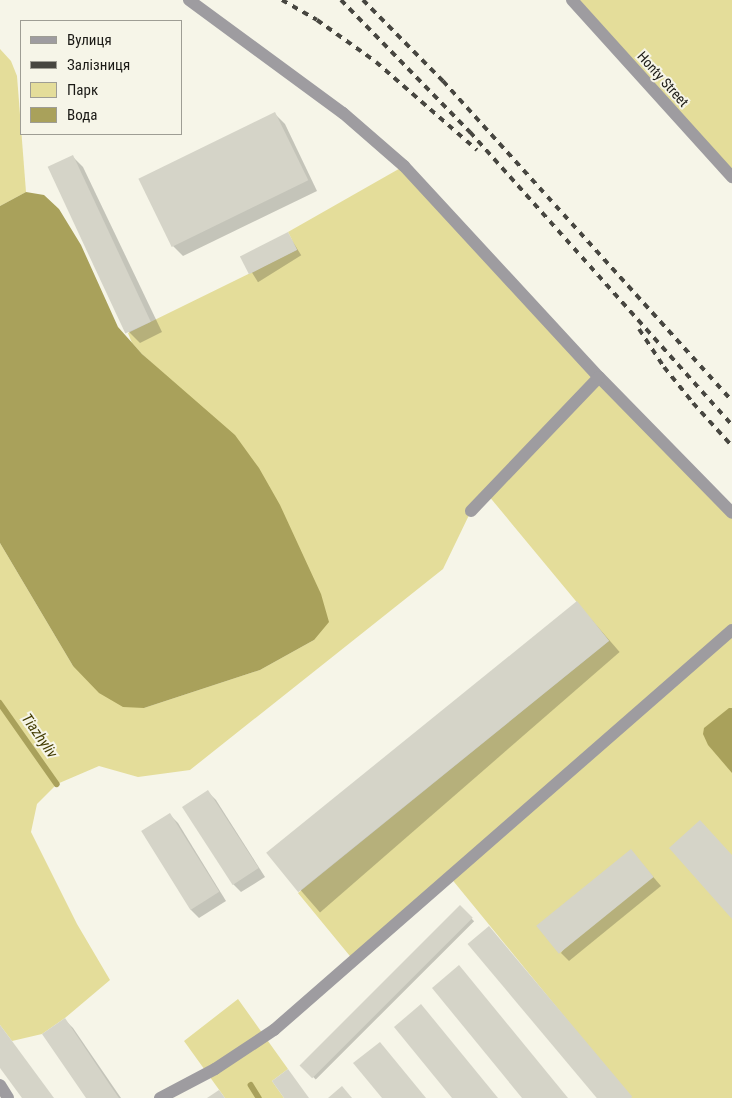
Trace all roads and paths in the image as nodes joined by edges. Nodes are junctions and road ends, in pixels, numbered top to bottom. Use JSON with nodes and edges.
{"nodes":[{"id":1,"x":188,"y":0,"type":"edge"},
{"id":2,"x":572,"y":0,"type":"edge"},
{"id":3,"x":732,"y":177,"type":"edge"},
{"id":4,"x":599,"y":376,"type":"junction"},
{"id":5,"x":471,"y":511,"type":"dead end"},
{"id":6,"x":732,"y":513,"type":"edge"},
{"id":7,"x":732,"y":630,"type":"edge"},
{"id":8,"x":0,"y":1086,"type":"edge"},
{"id":9,"x":8,"y":1098,"type":"edge"},
{"id":10,"x":160,"y":1098,"type":"edge"}],
"edges":[{"from":1,"to":4,"type":"street"},
{"from":2,"to":3,"type":"street","name":"Honty Street"},
{"from":4,"to":5,"type":"street"},
{"from":4,"to":6,"type":"street"},
{"from":7,"to":10,"type":"street"},
{"from":8,"to":9,"type":"street"}]}
